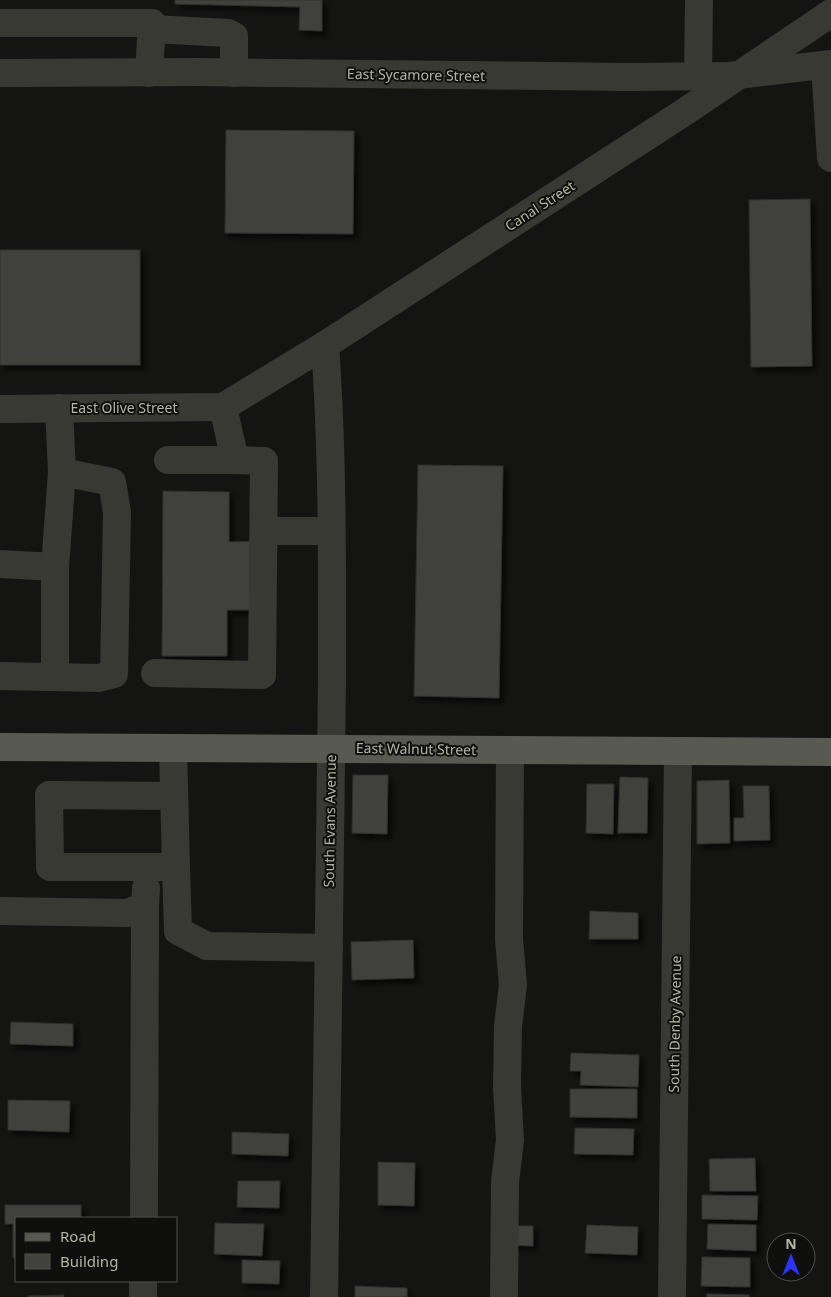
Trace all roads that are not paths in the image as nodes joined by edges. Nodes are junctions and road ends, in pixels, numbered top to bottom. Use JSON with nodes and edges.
{"nodes":[{"id":1,"x":699,"y":0,"type":"edge"},
{"id":2,"x":106,"y":11,"type":"edge"},
{"id":3,"x":831,"y":13,"type":"edge"},
{"id":4,"x":152,"y":17,"type":"edge"},
{"id":5,"x":0,"y":23,"type":"edge"},
{"id":6,"x":828,"y":64,"type":"edge"},
{"id":7,"x":149,"y":73,"type":"junction"},
{"id":8,"x":234,"y":73,"type":"junction"},
{"id":9,"x":0,"y":74,"type":"edge"},
{"id":10,"x":740,"y":74,"type":"junction"},
{"id":11,"x":698,"y":76,"type":"junction"},
{"id":12,"x":831,"y":158,"type":"edge"},
{"id":13,"x":325,"y":344,"type":"junction"},
{"id":14,"x":234,"y":400,"type":"junction"},
{"id":15,"x":0,"y":408,"type":"edge"},
{"id":16,"x":59,"y":408,"type":"junction"},
{"id":17,"x":168,"y":460,"type":"dead end"},
{"id":18,"x":235,"y":460,"type":"junction"},
{"id":19,"x":62,"y":472,"type":"junction"},
{"id":20,"x":332,"y":530,"type":"junction"},
{"id":21,"x":264,"y":531,"type":"junction"},
{"id":22,"x":0,"y":564,"type":"edge"},
{"id":23,"x":55,"y":567,"type":"junction"},
{"id":24,"x":155,"y":673,"type":"dead end"},
{"id":25,"x":0,"y":676,"type":"edge"},
{"id":26,"x":55,"y":677,"type":"junction"},
{"id":27,"x":0,"y":747,"type":"edge"},
{"id":28,"x":173,"y":748,"type":"junction"},
{"id":29,"x":332,"y":748,"type":"junction"},
{"id":30,"x":510,"y":750,"type":"junction"},
{"id":31,"x":678,"y":752,"type":"junction"},
{"id":32,"x":831,"y":752,"type":"edge"},
{"id":33,"x":174,"y":796,"type":"junction"},
{"id":34,"x":147,"y":866,"type":"junction"},
{"id":35,"x":176,"y":867,"type":"junction"},
{"id":36,"x":145,"y":906,"type":"junction"},
{"id":37,"x":0,"y":911,"type":"edge"},
{"id":38,"x":328,"y":948,"type":"junction"},
{"id":39,"x":144,"y":1217,"type":"edge"},
{"id":40,"x":143,"y":1282,"type":"edge"},
{"id":41,"x":143,"y":1297,"type":"edge"},
{"id":42,"x":324,"y":1297,"type":"edge"},
{"id":43,"x":504,"y":1297,"type":"edge"},
{"id":44,"x":672,"y":1297,"type":"edge"}],
"edges":[{"from":1,"to":11,"type":"street"},
{"from":2,"to":4,"type":"street"},
{"from":2,"to":5,"type":"street"},
{"from":3,"to":10,"type":"street","name":"Canal Street"},
{"from":4,"to":7,"type":"street"},
{"from":4,"to":8,"type":"street"},
{"from":6,"to":10,"type":"street","name":"East Sycamore Street"},
{"from":6,"to":12,"type":"street"},
{"from":7,"to":8,"type":"street","name":"East Sycamore Street"},
{"from":7,"to":9,"type":"street","name":"East Sycamore Street"},
{"from":8,"to":11,"type":"street","name":"East Sycamore Street"},
{"from":10,"to":11,"type":"street","name":"East Sycamore Street"},
{"from":10,"to":13,"type":"street","name":"Canal Street"},
{"from":13,"to":14,"type":"street","name":"Canal Street"},
{"from":13,"to":20,"type":"street","name":"South Evans Avenue"},
{"from":14,"to":16,"type":"street","name":"East Olive Street"},
{"from":14,"to":18,"type":"street"},
{"from":15,"to":16,"type":"street","name":"East Olive Street"},
{"from":16,"to":19,"type":"street"},
{"from":17,"to":18,"type":"street"},
{"from":18,"to":21,"type":"street"},
{"from":19,"to":23,"type":"street"},
{"from":19,"to":26,"type":"street"},
{"from":20,"to":21,"type":"street"},
{"from":20,"to":29,"type":"street","name":"South Evans Avenue"},
{"from":21,"to":24,"type":"street"},
{"from":22,"to":23,"type":"street"},
{"from":23,"to":26,"type":"street"},
{"from":25,"to":26,"type":"street"},
{"from":27,"to":28,"type":"main road","name":"East Walnut Street"},
{"from":28,"to":29,"type":"main road","name":"East Walnut Street"},
{"from":28,"to":33,"type":"street"},
{"from":29,"to":30,"type":"main road","name":"East Walnut Street"},
{"from":29,"to":38,"type":"street","name":"South Evans Avenue"},
{"from":30,"to":31,"type":"main road","name":"East Walnut Street"},
{"from":30,"to":43,"type":"street"},
{"from":31,"to":32,"type":"main road","name":"East Walnut Street"},
{"from":31,"to":44,"type":"street","name":"South Denby Avenue"},
{"from":33,"to":34,"type":"street"},
{"from":33,"to":35,"type":"street"},
{"from":34,"to":35,"type":"street"},
{"from":34,"to":36,"type":"street"},
{"from":35,"to":38,"type":"street"},
{"from":36,"to":37,"type":"street"},
{"from":36,"to":39,"type":"street"},
{"from":38,"to":42,"type":"street","name":"South Evans Avenue"},
{"from":40,"to":41,"type":"street"}]}
